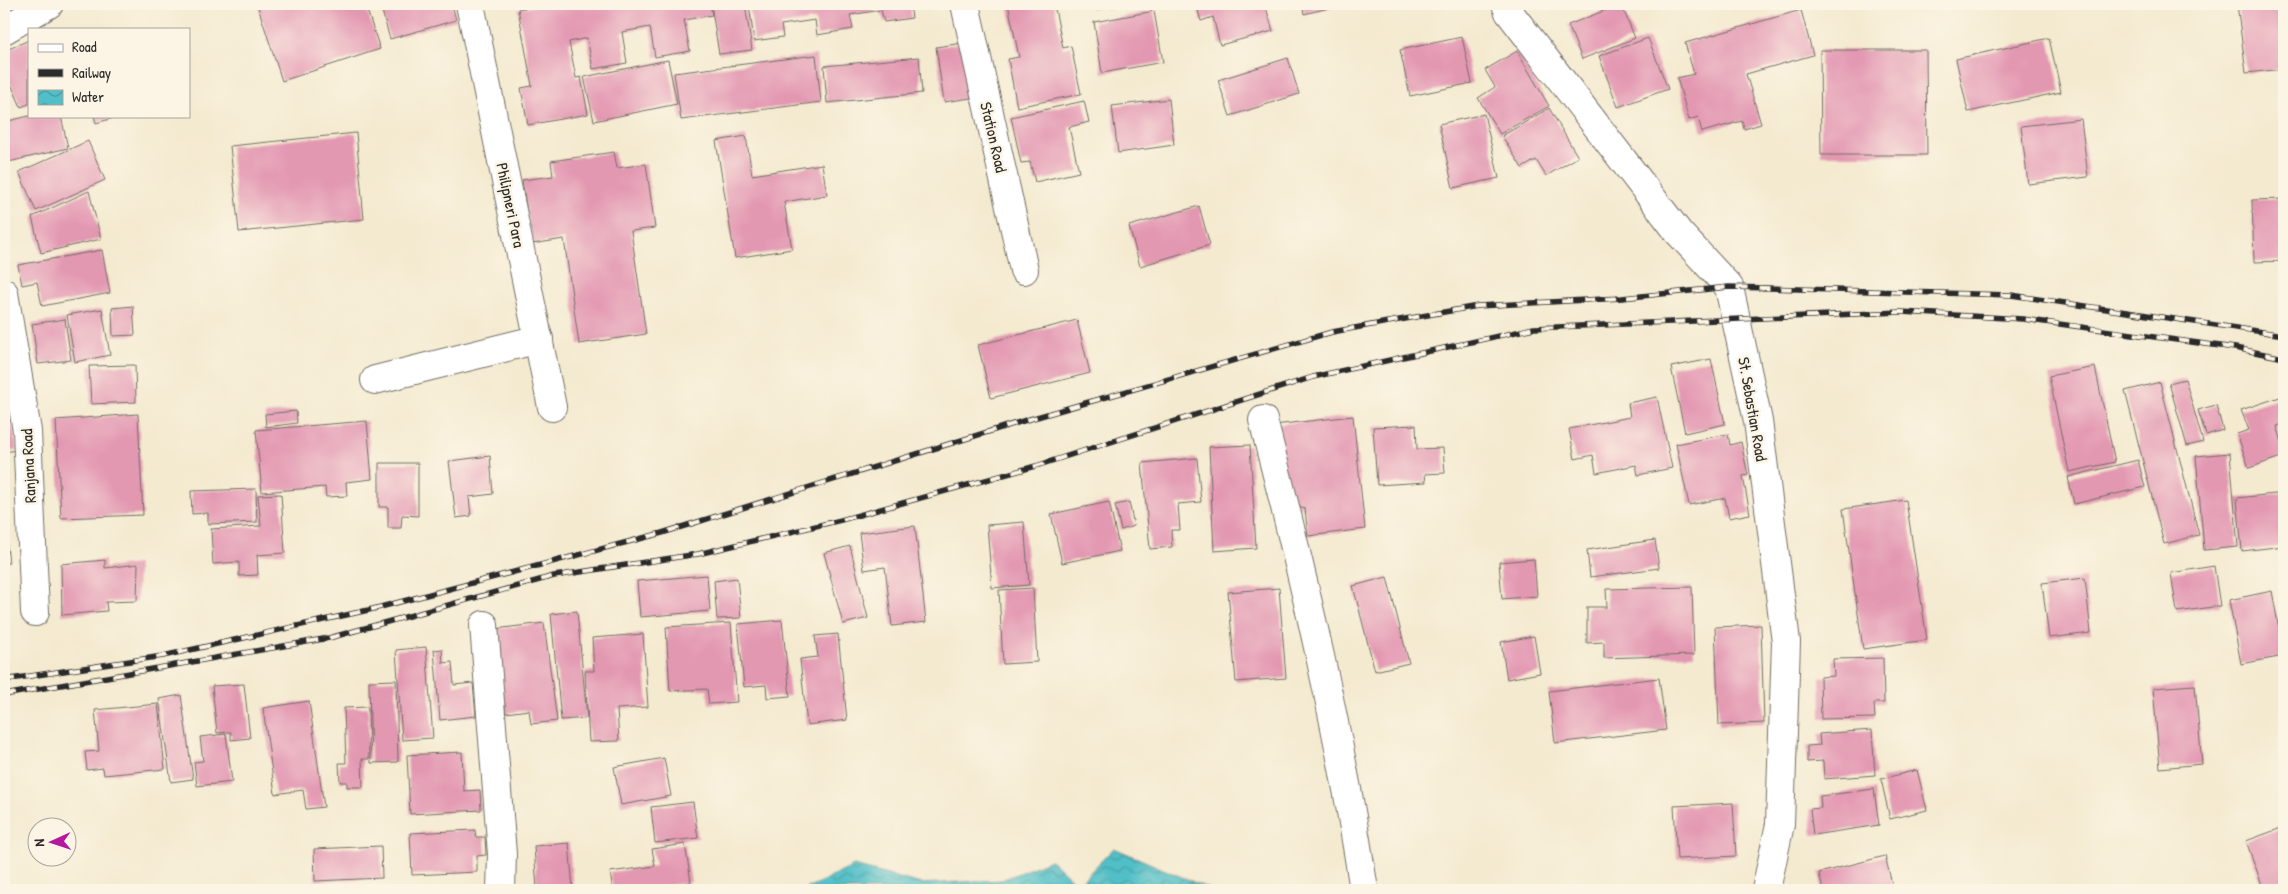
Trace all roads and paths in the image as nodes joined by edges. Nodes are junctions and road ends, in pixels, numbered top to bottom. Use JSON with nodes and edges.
{"nodes":[{"id":1,"x":49,"y":4,"type":"edge"},
{"id":2,"x":470,"y":4,"type":"edge"},
{"id":3,"x":965,"y":4,"type":"edge"},
{"id":4,"x":1506,"y":4,"type":"edge"},
{"id":5,"x":4,"y":30,"type":"edge"},
{"id":6,"x":1024,"y":270,"type":"dead end"},
{"id":7,"x":4,"y":293,"type":"edge"},
{"id":8,"x":539,"y":340,"type":"junction"},
{"id":9,"x":375,"y":380,"type":"dead end"},
{"id":10,"x":552,"y":406,"type":"dead end"},
{"id":11,"x":1263,"y":420,"type":"dead end"},
{"id":12,"x":35,"y":612,"type":"dead end"},
{"id":13,"x":484,"y":625,"type":"dead end"},
{"id":14,"x":501,"y":890,"type":"edge"},
{"id":15,"x":1364,"y":890,"type":"edge"},
{"id":16,"x":1766,"y":890,"type":"edge"}],
"edges":[{"from":1,"to":5,"type":"street"},
{"from":2,"to":8,"type":"street","name":"Philipneri Para"},
{"from":3,"to":6,"type":"street","name":"Station Road"},
{"from":4,"to":16,"type":"street","name":"St. Sebastian Road"},
{"from":7,"to":12,"type":"street","name":"Ranjana Road"},
{"from":8,"to":9,"type":"street"},
{"from":8,"to":10,"type":"street","name":"Philipneri Para"},
{"from":11,"to":15,"type":"street"},
{"from":13,"to":14,"type":"street"}]}
